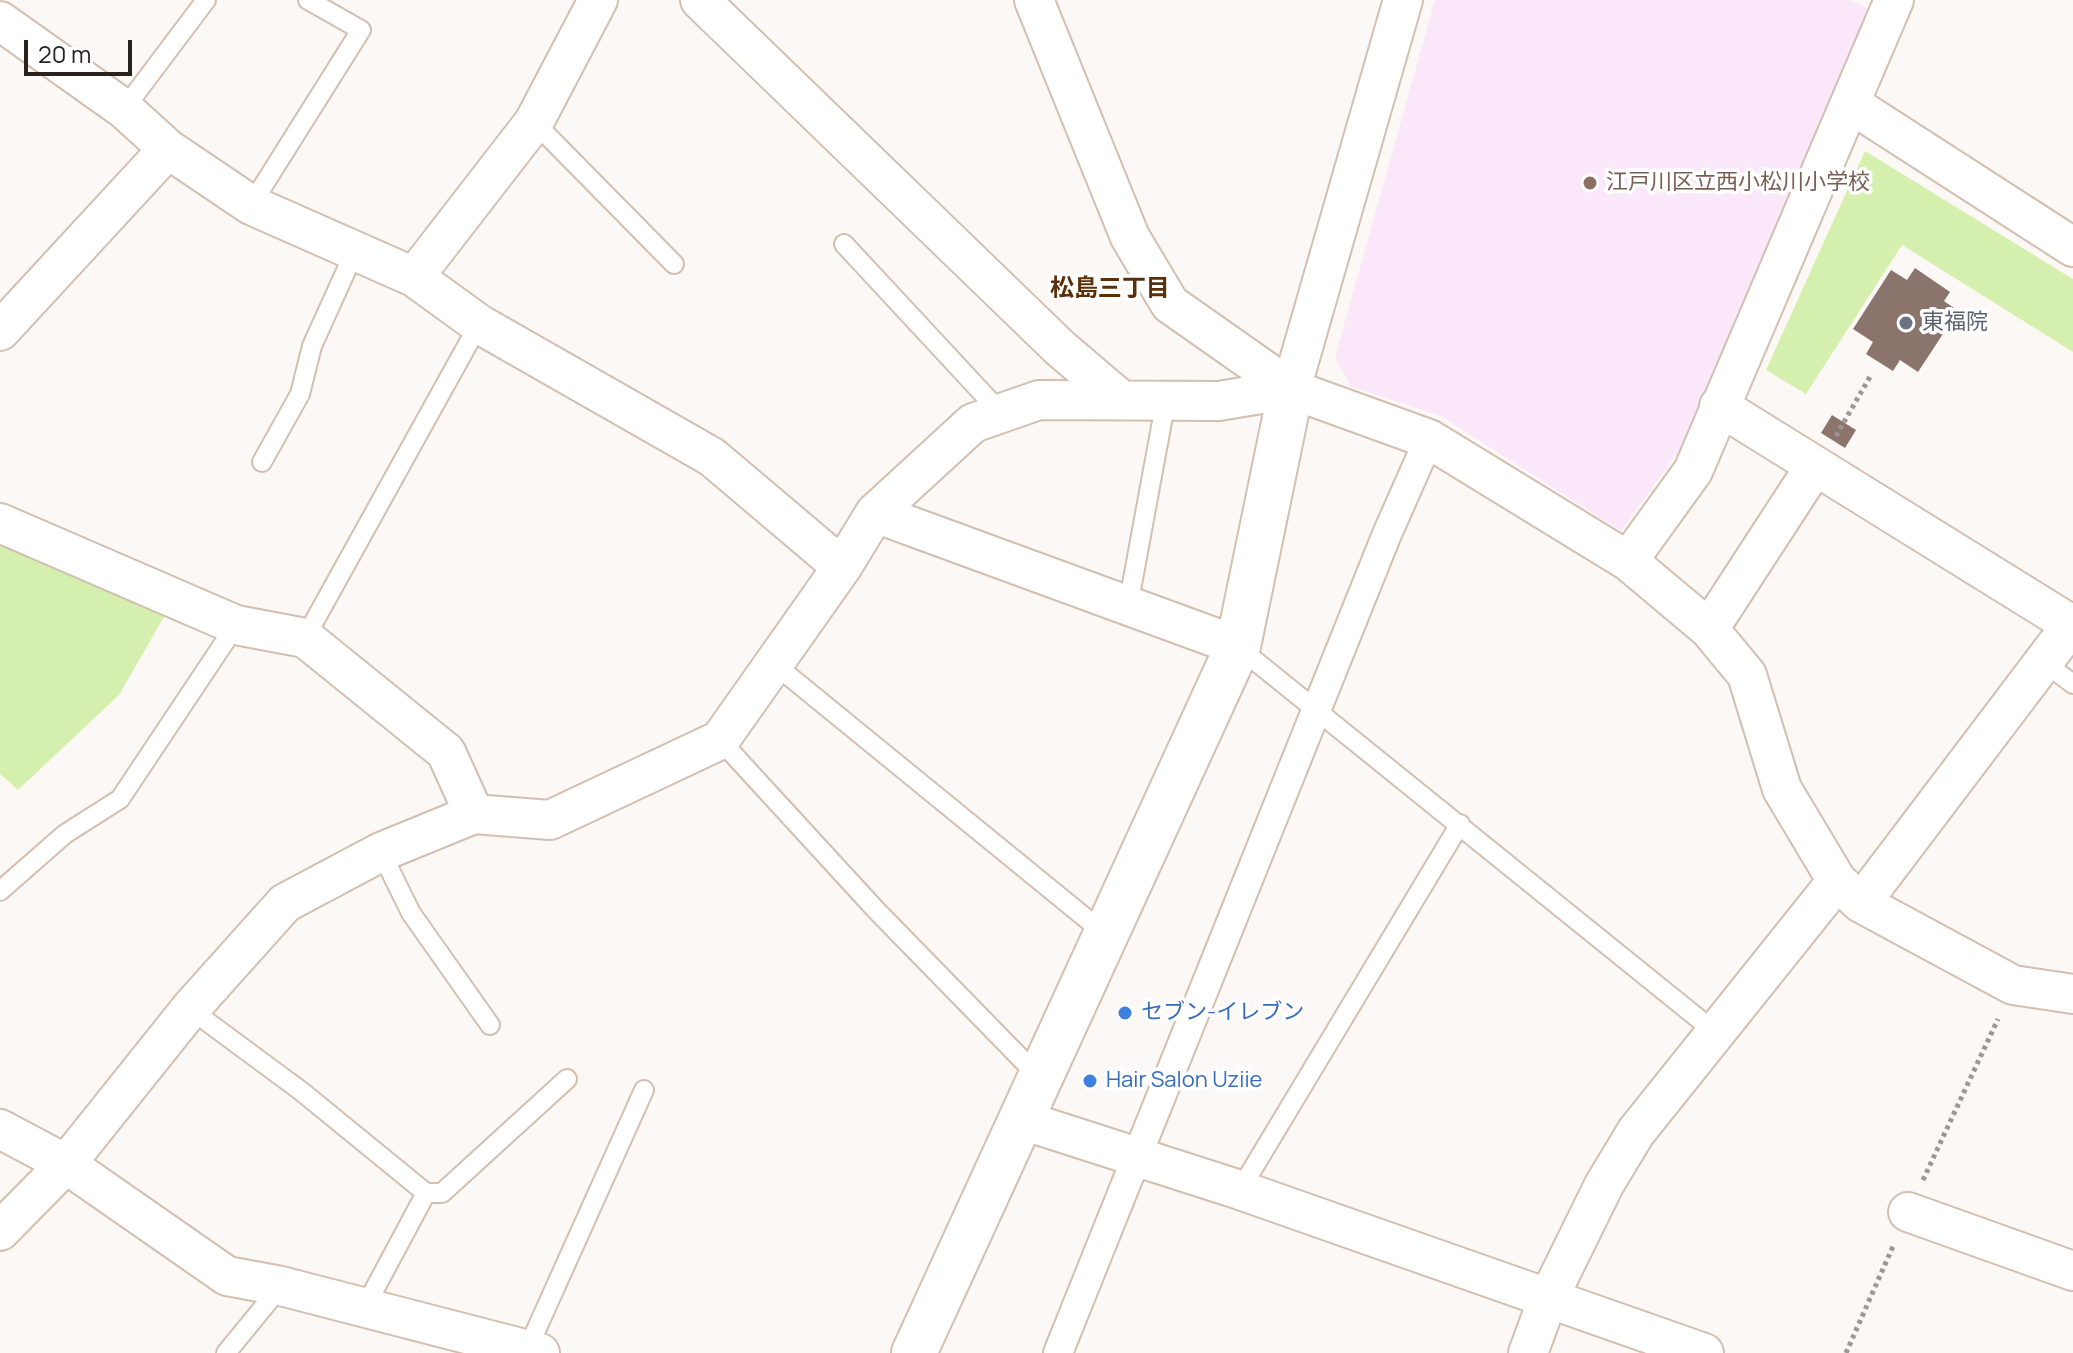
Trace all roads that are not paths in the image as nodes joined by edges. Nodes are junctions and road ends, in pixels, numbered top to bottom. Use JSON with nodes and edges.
{"nodes":[{"id":1,"x":206,"y":0,"type":"edge"},
{"id":2,"x":308,"y":0,"type":"edge"},
{"id":3,"x":598,"y":0,"type":"edge"},
{"id":4,"x":700,"y":0,"type":"edge"},
{"id":5,"x":1034,"y":0,"type":"edge"},
{"id":6,"x":1403,"y":0,"type":"edge"},
{"id":7,"x":1887,"y":2,"type":"edge"},
{"id":8,"x":0,"y":21,"type":"edge"},
{"id":9,"x":1851,"y":104,"type":"junction"},
{"id":10,"x":124,"y":109,"type":"junction"},
{"id":11,"x":534,"y":122,"type":"junction"},
{"id":12,"x":168,"y":149,"type":"junction"},
{"id":13,"x":251,"y":205,"type":"junction"},
{"id":14,"x":844,"y":244,"type":"dead end"},
{"id":15,"x":2073,"y":247,"type":"edge"},
{"id":16,"x":355,"y":251,"type":"junction"},
{"id":17,"x":674,"y":264,"type":"dead end"},
{"id":18,"x":414,"y":277,"type":"junction"},
{"id":19,"x":479,"y":324,"type":"junction"},
{"id":20,"x":0,"y":331,"type":"edge"},
{"id":21,"x":1291,"y":389,"type":"junction"},
{"id":22,"x":1121,"y":400,"type":"junction"},
{"id":23,"x":1166,"y":400,"type":"junction"},
{"id":24,"x":1719,"y":406,"type":"junction"},
{"id":25,"x":1001,"y":413,"type":"junction"},
{"id":26,"x":1429,"y":439,"type":"junction"},
{"id":27,"x":1824,"y":453,"type":"junction"},
{"id":28,"x":262,"y":462,"type":"dead end"},
{"id":29,"x":875,"y":513,"type":"junction"},
{"id":30,"x":0,"y":523,"type":"edge"},
{"id":31,"x":1628,"y":561,"type":"junction"},
{"id":32,"x":842,"y":567,"type":"junction"},
{"id":33,"x":1128,"y":606,"type":"junction"},
{"id":34,"x":2072,"y":624,"type":"edge"},
{"id":35,"x":236,"y":625,"type":"junction"},
{"id":36,"x":1709,"y":629,"type":"junction"},
{"id":37,"x":305,"y":638,"type":"junction"},
{"id":38,"x":1238,"y":646,"type":"junction"},
{"id":39,"x":773,"y":663,"type":"junction"},
{"id":40,"x":2059,"y":673,"type":"edge"},
{"id":41,"x":1318,"y":710,"type":"junction"},
{"id":42,"x":720,"y":740,"type":"junction"},
{"id":43,"x":474,"y":814,"type":"junction"},
{"id":44,"x":1460,"y":824,"type":"junction"},
{"id":45,"x":381,"y":852,"type":"junction"},
{"id":46,"x":0,"y":891,"type":"edge"},
{"id":47,"x":1849,"y":892,"type":"junction"},
{"id":48,"x":1104,"y":933,"type":"junction"},
{"id":49,"x":2073,"y":994,"type":"edge"},
{"id":50,"x":190,"y":1009,"type":"junction"},
{"id":51,"x":490,"y":1025,"type":"dead end"},
{"id":52,"x":1715,"y":1032,"type":"junction"},
{"id":53,"x":1039,"y":1077,"type":"junction"},
{"id":54,"x":567,"y":1079,"type":"dead end"},
{"id":55,"x":644,"y":1090,"type":"dead end"},
{"id":56,"x":1019,"y":1119,"type":"junction"},
{"id":57,"x":0,"y":1129,"type":"edge"},
{"id":58,"x":1136,"y":1157,"type":"junction"},
{"id":59,"x":66,"y":1164,"type":"junction"},
{"id":60,"x":1240,"y":1190,"type":"junction"},
{"id":61,"x":426,"y":1193,"type":"junction"},
{"id":62,"x":1908,"y":1212,"type":"road end"},
{"id":63,"x":0,"y":1231,"type":"edge"},
{"id":64,"x":2073,"y":1271,"type":"edge"},
{"id":65,"x":281,"y":1286,"type":"junction"},
{"id":66,"x":1548,"y":1299,"type":"junction"},
{"id":67,"x":365,"y":1307,"type":"junction"},
{"id":68,"x":525,"y":1350,"type":"edge"},
{"id":69,"x":226,"y":1353,"type":"edge"},
{"id":70,"x":914,"y":1353,"type":"edge"},
{"id":71,"x":1058,"y":1353,"type":"edge"},
{"id":72,"x":1528,"y":1353,"type":"edge"},
{"id":73,"x":1704,"y":1353,"type":"edge"}],
"edges":[{"from":1,"to":10,"type":"lane"},
{"from":2,"to":13,"type":"lane"},
{"from":3,"to":11,"type":"street"},
{"from":4,"to":22,"type":"street"},
{"from":5,"to":21,"type":"street"},
{"from":6,"to":21,"type":"street"},
{"from":7,"to":9,"type":"street"},
{"from":8,"to":10,"type":"street"},
{"from":9,"to":15,"type":"street"},
{"from":9,"to":24,"type":"street"},
{"from":10,"to":12,"type":"street"},
{"from":11,"to":17,"type":"lane"},
{"from":11,"to":18,"type":"street"},
{"from":12,"to":13,"type":"street"},
{"from":12,"to":20,"type":"street"},
{"from":13,"to":16,"type":"street"},
{"from":14,"to":25,"type":"lane"},
{"from":16,"to":18,"type":"street"},
{"from":16,"to":28,"type":"lane"},
{"from":18,"to":19,"type":"street"},
{"from":19,"to":32,"type":"street"},
{"from":19,"to":37,"type":"lane"},
{"from":21,"to":23,"type":"street"},
{"from":21,"to":26,"type":"street"},
{"from":21,"to":38,"type":"street"},
{"from":22,"to":23,"type":"street"},
{"from":22,"to":25,"type":"street"},
{"from":23,"to":33,"type":"lane"},
{"from":24,"to":27,"type":"street"},
{"from":24,"to":31,"type":"street"},
{"from":25,"to":29,"type":"street"},
{"from":26,"to":31,"type":"street"},
{"from":26,"to":41,"type":"street"},
{"from":27,"to":34,"type":"street"},
{"from":27,"to":36,"type":"street"},
{"from":29,"to":32,"type":"street"},
{"from":29,"to":33,"type":"street"},
{"from":30,"to":35,"type":"street"},
{"from":31,"to":36,"type":"street"},
{"from":32,"to":39,"type":"street"},
{"from":33,"to":38,"type":"street"},
{"from":34,"to":40,"type":"street"},
{"from":35,"to":37,"type":"street"},
{"from":35,"to":46,"type":"lane"},
{"from":36,"to":47,"type":"street"},
{"from":37,"to":43,"type":"street"},
{"from":38,"to":41,"type":"lane"},
{"from":38,"to":48,"type":"street"},
{"from":39,"to":42,"type":"street"},
{"from":39,"to":48,"type":"lane"},
{"from":40,"to":47,"type":"street"},
{"from":41,"to":44,"type":"lane"},
{"from":41,"to":58,"type":"street"},
{"from":42,"to":43,"type":"street"},
{"from":42,"to":53,"type":"lane"},
{"from":43,"to":45,"type":"street"},
{"from":44,"to":52,"type":"lane"},
{"from":44,"to":60,"type":"lane"},
{"from":45,"to":50,"type":"street"},
{"from":45,"to":51,"type":"lane"},
{"from":47,"to":49,"type":"street"},
{"from":47,"to":52,"type":"street"},
{"from":48,"to":53,"type":"street"},
{"from":50,"to":59,"type":"street"},
{"from":50,"to":61,"type":"lane"},
{"from":52,"to":66,"type":"street"},
{"from":53,"to":56,"type":"street"},
{"from":54,"to":61,"type":"lane"},
{"from":55,"to":68,"type":"lane"},
{"from":56,"to":58,"type":"street"},
{"from":56,"to":70,"type":"street"},
{"from":57,"to":59,"type":"street"},
{"from":58,"to":60,"type":"street"},
{"from":58,"to":71,"type":"street"},
{"from":59,"to":63,"type":"street"},
{"from":59,"to":65,"type":"street"},
{"from":60,"to":66,"type":"street"},
{"from":61,"to":67,"type":"lane"},
{"from":62,"to":64,"type":"street"},
{"from":65,"to":67,"type":"street"},
{"from":65,"to":69,"type":"lane"},
{"from":66,"to":72,"type":"street"},
{"from":66,"to":73,"type":"street"},
{"from":67,"to":68,"type":"street"}]}
